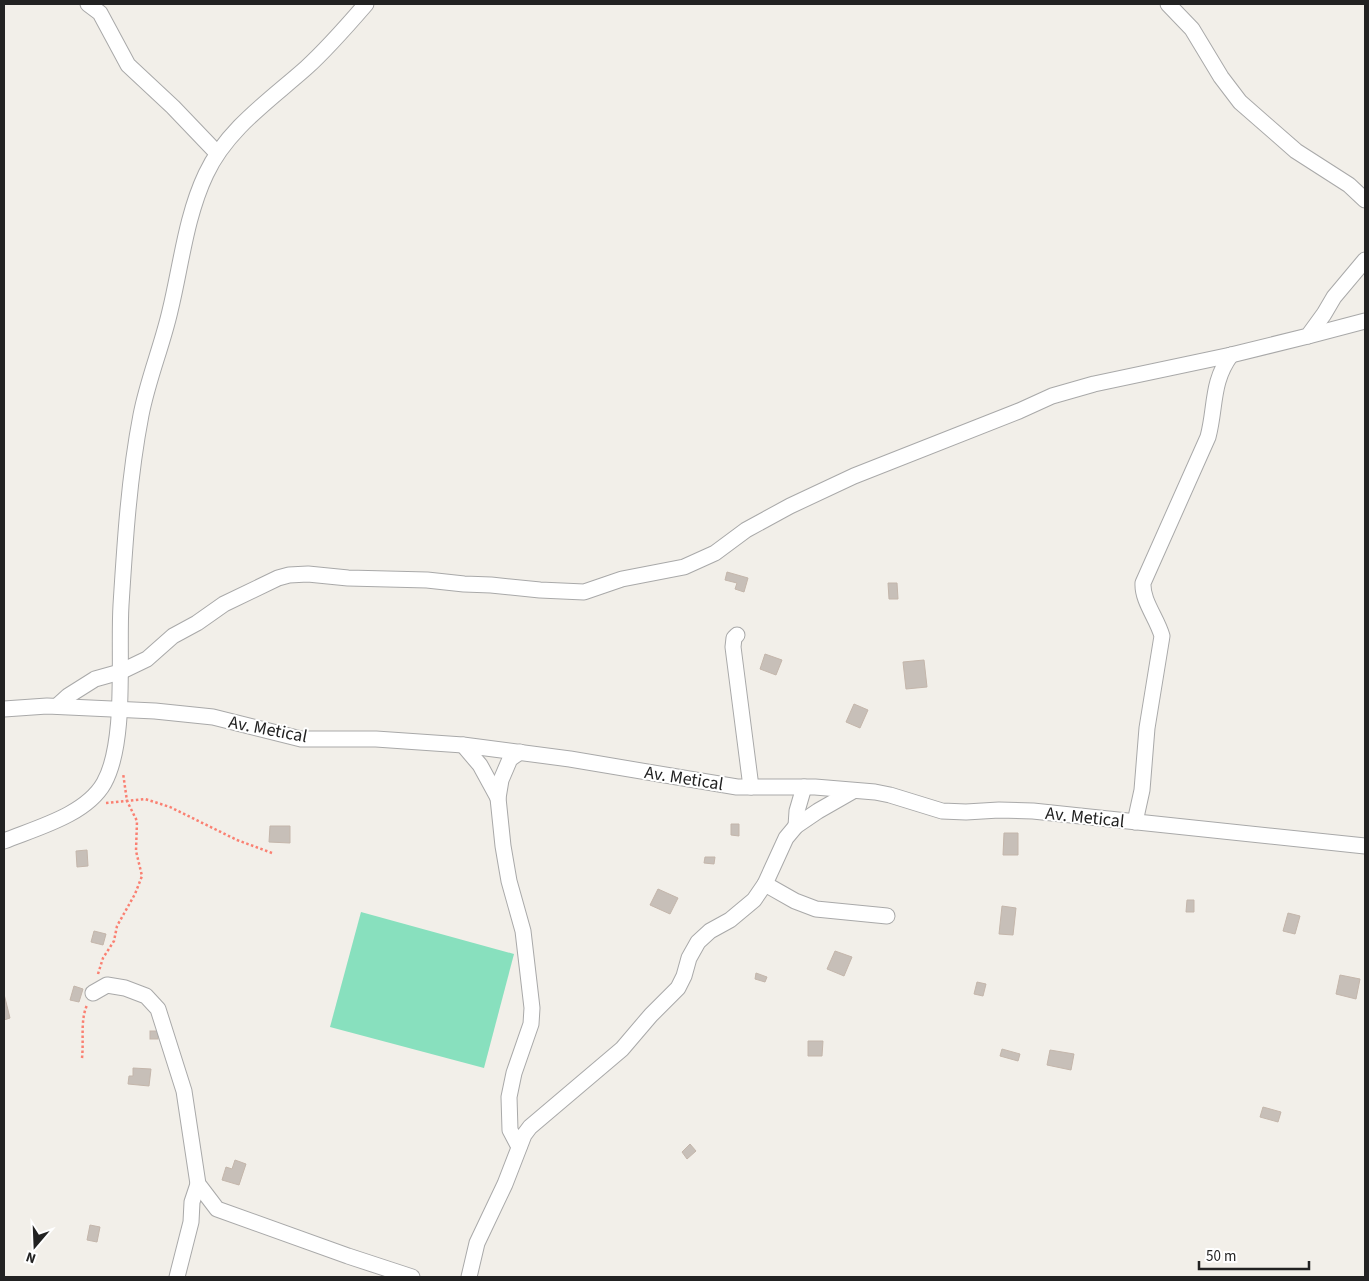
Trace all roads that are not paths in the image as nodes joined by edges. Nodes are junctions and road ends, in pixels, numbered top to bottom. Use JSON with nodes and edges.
{"nodes":[{"id":1,"x":88,"y":4,"type":"edge"},
{"id":2,"x":366,"y":4,"type":"edge"},
{"id":3,"x":1168,"y":4,"type":"edge"},
{"id":4,"x":218,"y":153,"type":"junction"},
{"id":5,"x":1365,"y":200,"type":"edge"},
{"id":6,"x":1365,"y":260,"type":"edge"},
{"id":7,"x":1365,"y":321,"type":"edge"},
{"id":8,"x":1308,"y":336,"type":"junction"},
{"id":9,"x":1231,"y":355,"type":"junction"},
{"id":10,"x":737,"y":635,"type":"dead end"},
{"id":11,"x":120,"y":672,"type":"junction"},
{"id":12,"x":57,"y":706,"type":"junction"},
{"id":13,"x":4,"y":709,"type":"edge"},
{"id":14,"x":119,"y":710,"type":"junction"},
{"id":15,"x":463,"y":745,"type":"junction"},
{"id":16,"x":520,"y":752,"type":"junction"},
{"id":17,"x":751,"y":787,"type":"junction"},
{"id":18,"x":783,"y":787,"type":"junction"},
{"id":19,"x":804,"y":787,"type":"junction"},
{"id":20,"x":854,"y":791,"type":"junction"},
{"id":21,"x":498,"y":798,"type":"junction"},
{"id":22,"x":796,"y":818,"type":"junction"},
{"id":23,"x":1135,"y":822,"type":"junction"},
{"id":24,"x":4,"y":841,"type":"edge"},
{"id":25,"x":1365,"y":846,"type":"edge"},
{"id":26,"x":765,"y":884,"type":"junction"},
{"id":27,"x":887,"y":916,"type":"dead end"},
{"id":28,"x":92,"y":993,"type":"road end"},
{"id":29,"x":519,"y":1147,"type":"junction"},
{"id":30,"x":198,"y":1184,"type":"junction"},
{"id":31,"x":177,"y":1277,"type":"edge"},
{"id":32,"x":412,"y":1277,"type":"edge"},
{"id":33,"x":469,"y":1277,"type":"edge"}],
"edges":[{"from":1,"to":4,"type":"street"},
{"from":2,"to":4,"type":"street"},
{"from":3,"to":5,"type":"street"},
{"from":4,"to":11,"type":"street"},
{"from":6,"to":8,"type":"street"},
{"from":7,"to":8,"type":"street"},
{"from":8,"to":9,"type":"street"},
{"from":9,"to":11,"type":"street"},
{"from":9,"to":23,"type":"street"},
{"from":10,"to":17,"type":"street"},
{"from":11,"to":12,"type":"street"},
{"from":11,"to":14,"type":"street"},
{"from":12,"to":13,"type":"street","name":"Av. Metical"},
{"from":12,"to":14,"type":"street","name":"Av. Metical"},
{"from":14,"to":15,"type":"street","name":"Av. Metical"},
{"from":14,"to":24,"type":"street"},
{"from":15,"to":16,"type":"street","name":"Av. Metical"},
{"from":15,"to":21,"type":"street"},
{"from":16,"to":17,"type":"street","name":"Av. Metical"},
{"from":16,"to":21,"type":"street"},
{"from":17,"to":18,"type":"street","name":"Av. Metical"},
{"from":18,"to":19,"type":"street","name":"Av. Metical"},
{"from":18,"to":22,"type":"street"},
{"from":19,"to":20,"type":"street","name":"Av. Metical"},
{"from":19,"to":22,"type":"street"},
{"from":20,"to":22,"type":"street"},
{"from":20,"to":23,"type":"street","name":"Av. Metical"},
{"from":21,"to":29,"type":"street"},
{"from":22,"to":26,"type":"street"},
{"from":23,"to":25,"type":"street","name":"Av. Metical"},
{"from":26,"to":27,"type":"street"},
{"from":26,"to":29,"type":"street"},
{"from":28,"to":30,"type":"street"},
{"from":29,"to":33,"type":"street"},
{"from":30,"to":31,"type":"street"},
{"from":30,"to":32,"type":"street"}]}
